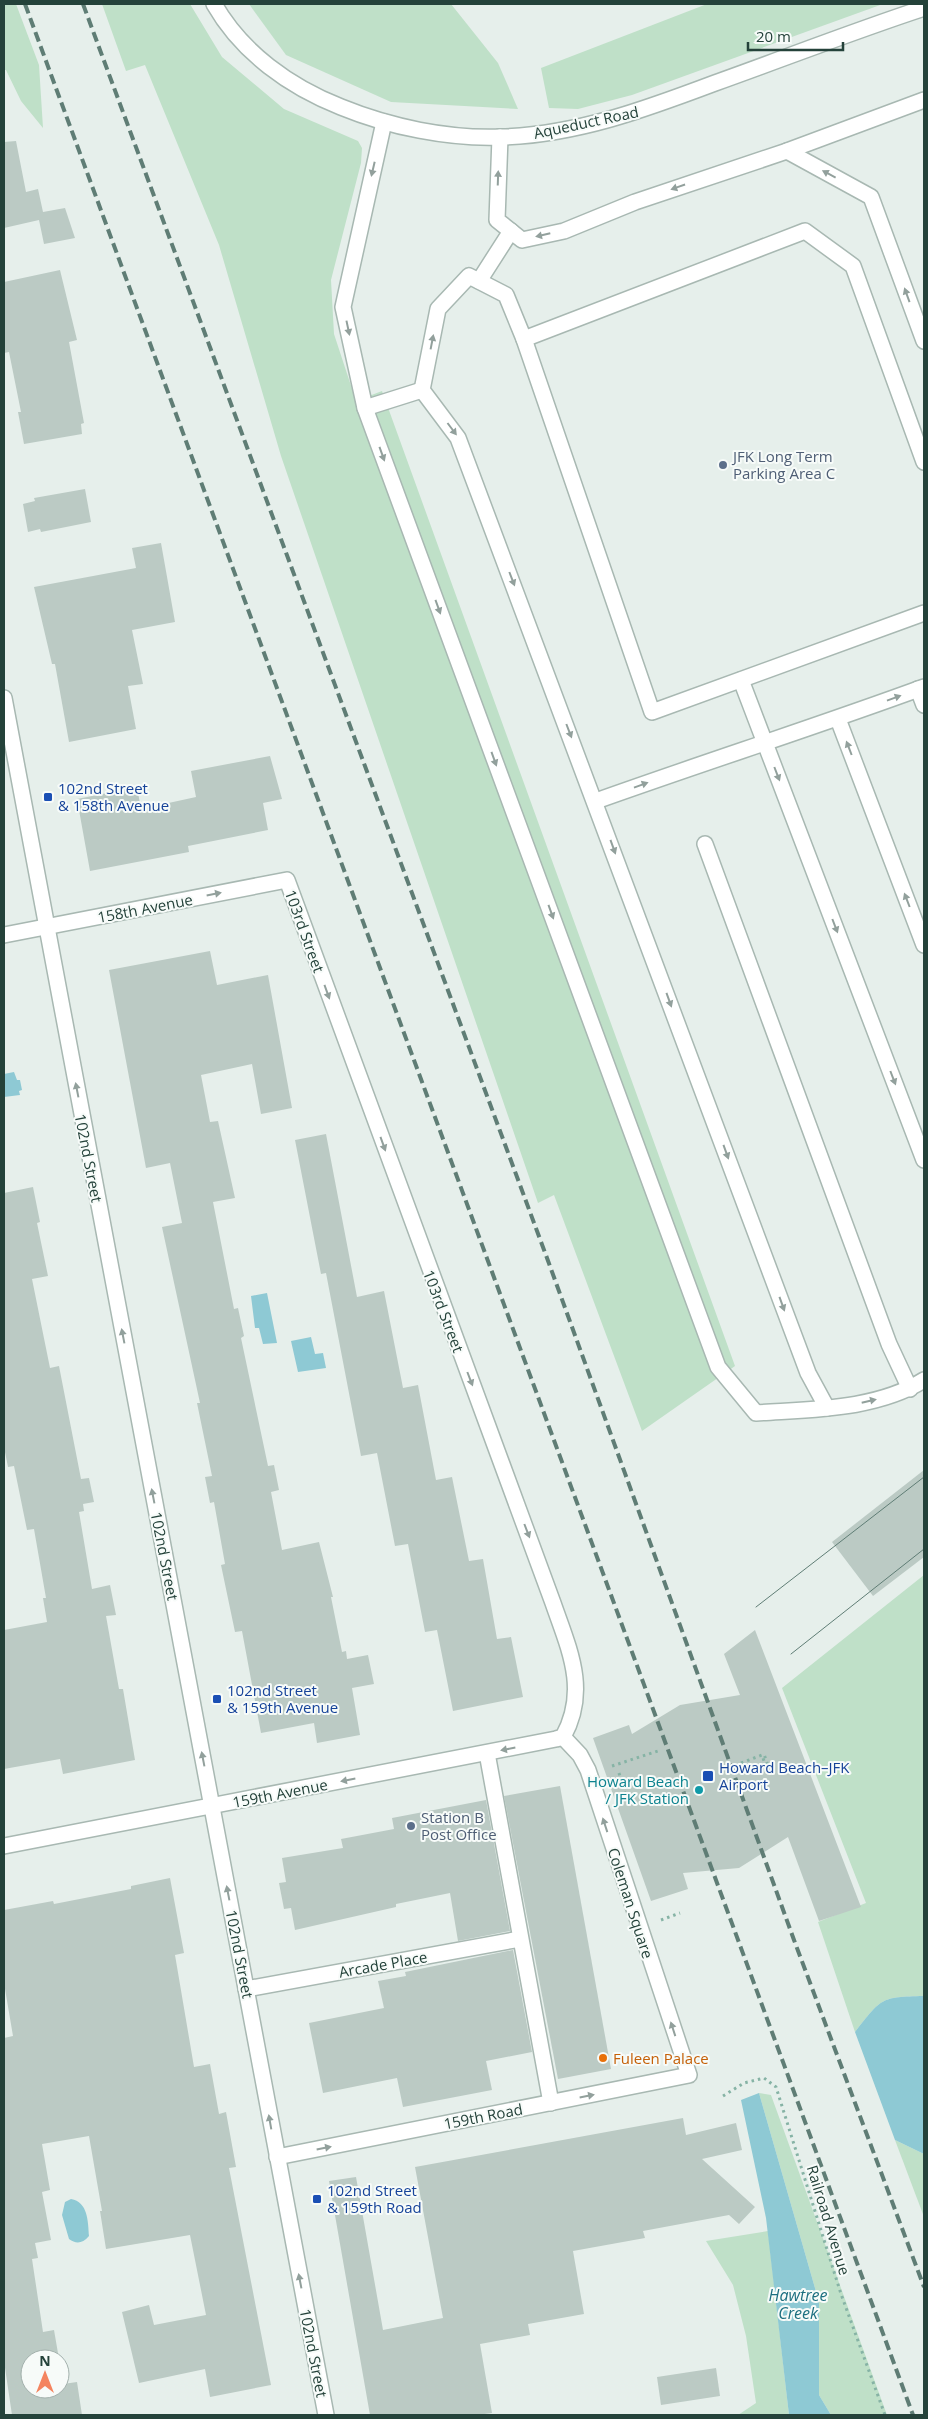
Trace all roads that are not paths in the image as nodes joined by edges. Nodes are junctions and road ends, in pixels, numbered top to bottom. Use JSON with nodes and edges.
{"nodes":[{"id":1,"x":214,"y":4,"type":"edge"},
{"id":2,"x":924,"y":8,"type":"edge"},
{"id":3,"x":924,"y":100,"type":"edge"},
{"id":4,"x":384,"y":122,"type":"junction"},
{"id":5,"x":500,"y":137,"type":"junction"},
{"id":6,"x":787,"y":151,"type":"junction"},
{"id":7,"x":511,"y":231,"type":"junction"},
{"id":8,"x":479,"y":281,"type":"junction"},
{"id":9,"x":524,"y":339,"type":"junction"},
{"id":10,"x":924,"y":341,"type":"edge"},
{"id":11,"x":422,"y":390,"type":"junction"},
{"id":12,"x":365,"y":408,"type":"junction"},
{"id":13,"x":924,"y":462,"type":"edge"},
{"id":14,"x":924,"y":613,"type":"edge"},
{"id":15,"x":741,"y":680,"type":"junction"},
{"id":16,"x":921,"y":688,"type":"edge"},
{"id":17,"x":4,"y":698,"type":"edge"},
{"id":18,"x":924,"y":705,"type":"edge"},
{"id":19,"x":838,"y":719,"type":"junction"},
{"id":20,"x":765,"y":743,"type":"junction"},
{"id":21,"x":596,"y":802,"type":"junction"},
{"id":22,"x":705,"y":844,"type":"dead end"},
{"id":23,"x":287,"y":880,"type":"joint"},
{"id":24,"x":46,"y":927,"type":"junction"},
{"id":25,"x":4,"y":935,"type":"edge"},
{"id":26,"x":924,"y":945,"type":"edge"},
{"id":27,"x":924,"y":1160,"type":"edge"},
{"id":28,"x":924,"y":1380,"type":"edge"},
{"id":29,"x":910,"y":1389,"type":"junction"},
{"id":30,"x":827,"y":1408,"type":"junction"},
{"id":31,"x":559,"y":1738,"type":"junction"},
{"id":32,"x":487,"y":1753,"type":"junction"},
{"id":33,"x":212,"y":1806,"type":"junction"},
{"id":34,"x":4,"y":1846,"type":"edge"},
{"id":35,"x":520,"y":1939,"type":"junction"},
{"id":36,"x":246,"y":1990,"type":"junction"},
{"id":37,"x":689,"y":2075,"type":"joint"},
{"id":38,"x":551,"y":2103,"type":"junction"},
{"id":39,"x":277,"y":2157,"type":"junction"},
{"id":40,"x":326,"y":2415,"type":"edge"}],
"edges":[{"from":1,"to":4,"type":"street","name":"Aqueduct Road"},
{"from":2,"to":5,"type":"street","name":"Aqueduct Road"},
{"from":3,"to":6,"type":"street"},
{"from":4,"to":5,"type":"street","name":"Aqueduct Road"},
{"from":4,"to":12,"type":"street","one_way":true},
{"from":7,"to":5,"type":"street","one_way":true},
{"from":6,"to":7,"type":"street","one_way":true},
{"from":10,"to":6,"type":"street","one_way":true},
{"from":7,"to":8,"type":"street"},
{"from":8,"to":9,"type":"street"},
{"from":11,"to":8,"type":"street","one_way":true},
{"from":9,"to":13,"type":"street"},
{"from":9,"to":15,"type":"street"},
{"from":11,"to":12,"type":"street"},
{"from":11,"to":21,"type":"street","one_way":true},
{"from":12,"to":30,"type":"street","one_way":true},
{"from":14,"to":15,"type":"street"},
{"from":15,"to":20,"type":"street"},
{"from":16,"to":18,"type":"street"},
{"from":19,"to":16,"type":"street","one_way":true},
{"from":17,"to":24,"type":"street","name":"102nd Street"},
{"from":19,"to":20,"type":"street"},
{"from":26,"to":19,"type":"street","one_way":true},
{"from":21,"to":20,"type":"street","one_way":true},
{"from":20,"to":27,"type":"street","one_way":true},
{"from":21,"to":30,"type":"street","one_way":true},
{"from":22,"to":29,"type":"street"},
{"from":24,"to":23,"type":"street","name":"158th Avenue","one_way":true},
{"from":23,"to":31,"type":"street","name":"103rd Street","one_way":true},
{"from":24,"to":25,"type":"street","name":"158th Avenue"},
{"from":33,"to":24,"type":"street","name":"102nd Street","one_way":true},
{"from":28,"to":29,"type":"street"},
{"from":30,"to":29,"type":"street","one_way":true},
{"from":31,"to":32,"type":"street","name":"159th Avenue","one_way":true},
{"from":37,"to":31,"type":"street","name":"Coleman Square","one_way":true},
{"from":32,"to":33,"type":"street","name":"159th Avenue","one_way":true},
{"from":32,"to":35,"type":"street"},
{"from":33,"to":34,"type":"street","name":"159th Avenue"},
{"from":36,"to":33,"type":"street","name":"102nd Street","one_way":true},
{"from":35,"to":36,"type":"street","name":"Arcade Place"},
{"from":35,"to":38,"type":"street"},
{"from":39,"to":36,"type":"street","name":"102nd Street","one_way":true},
{"from":38,"to":37,"type":"street","name":"159th Road","one_way":true},
{"from":39,"to":38,"type":"street","name":"159th Road","one_way":true},
{"from":40,"to":39,"type":"street","name":"102nd Street","one_way":true}]}
